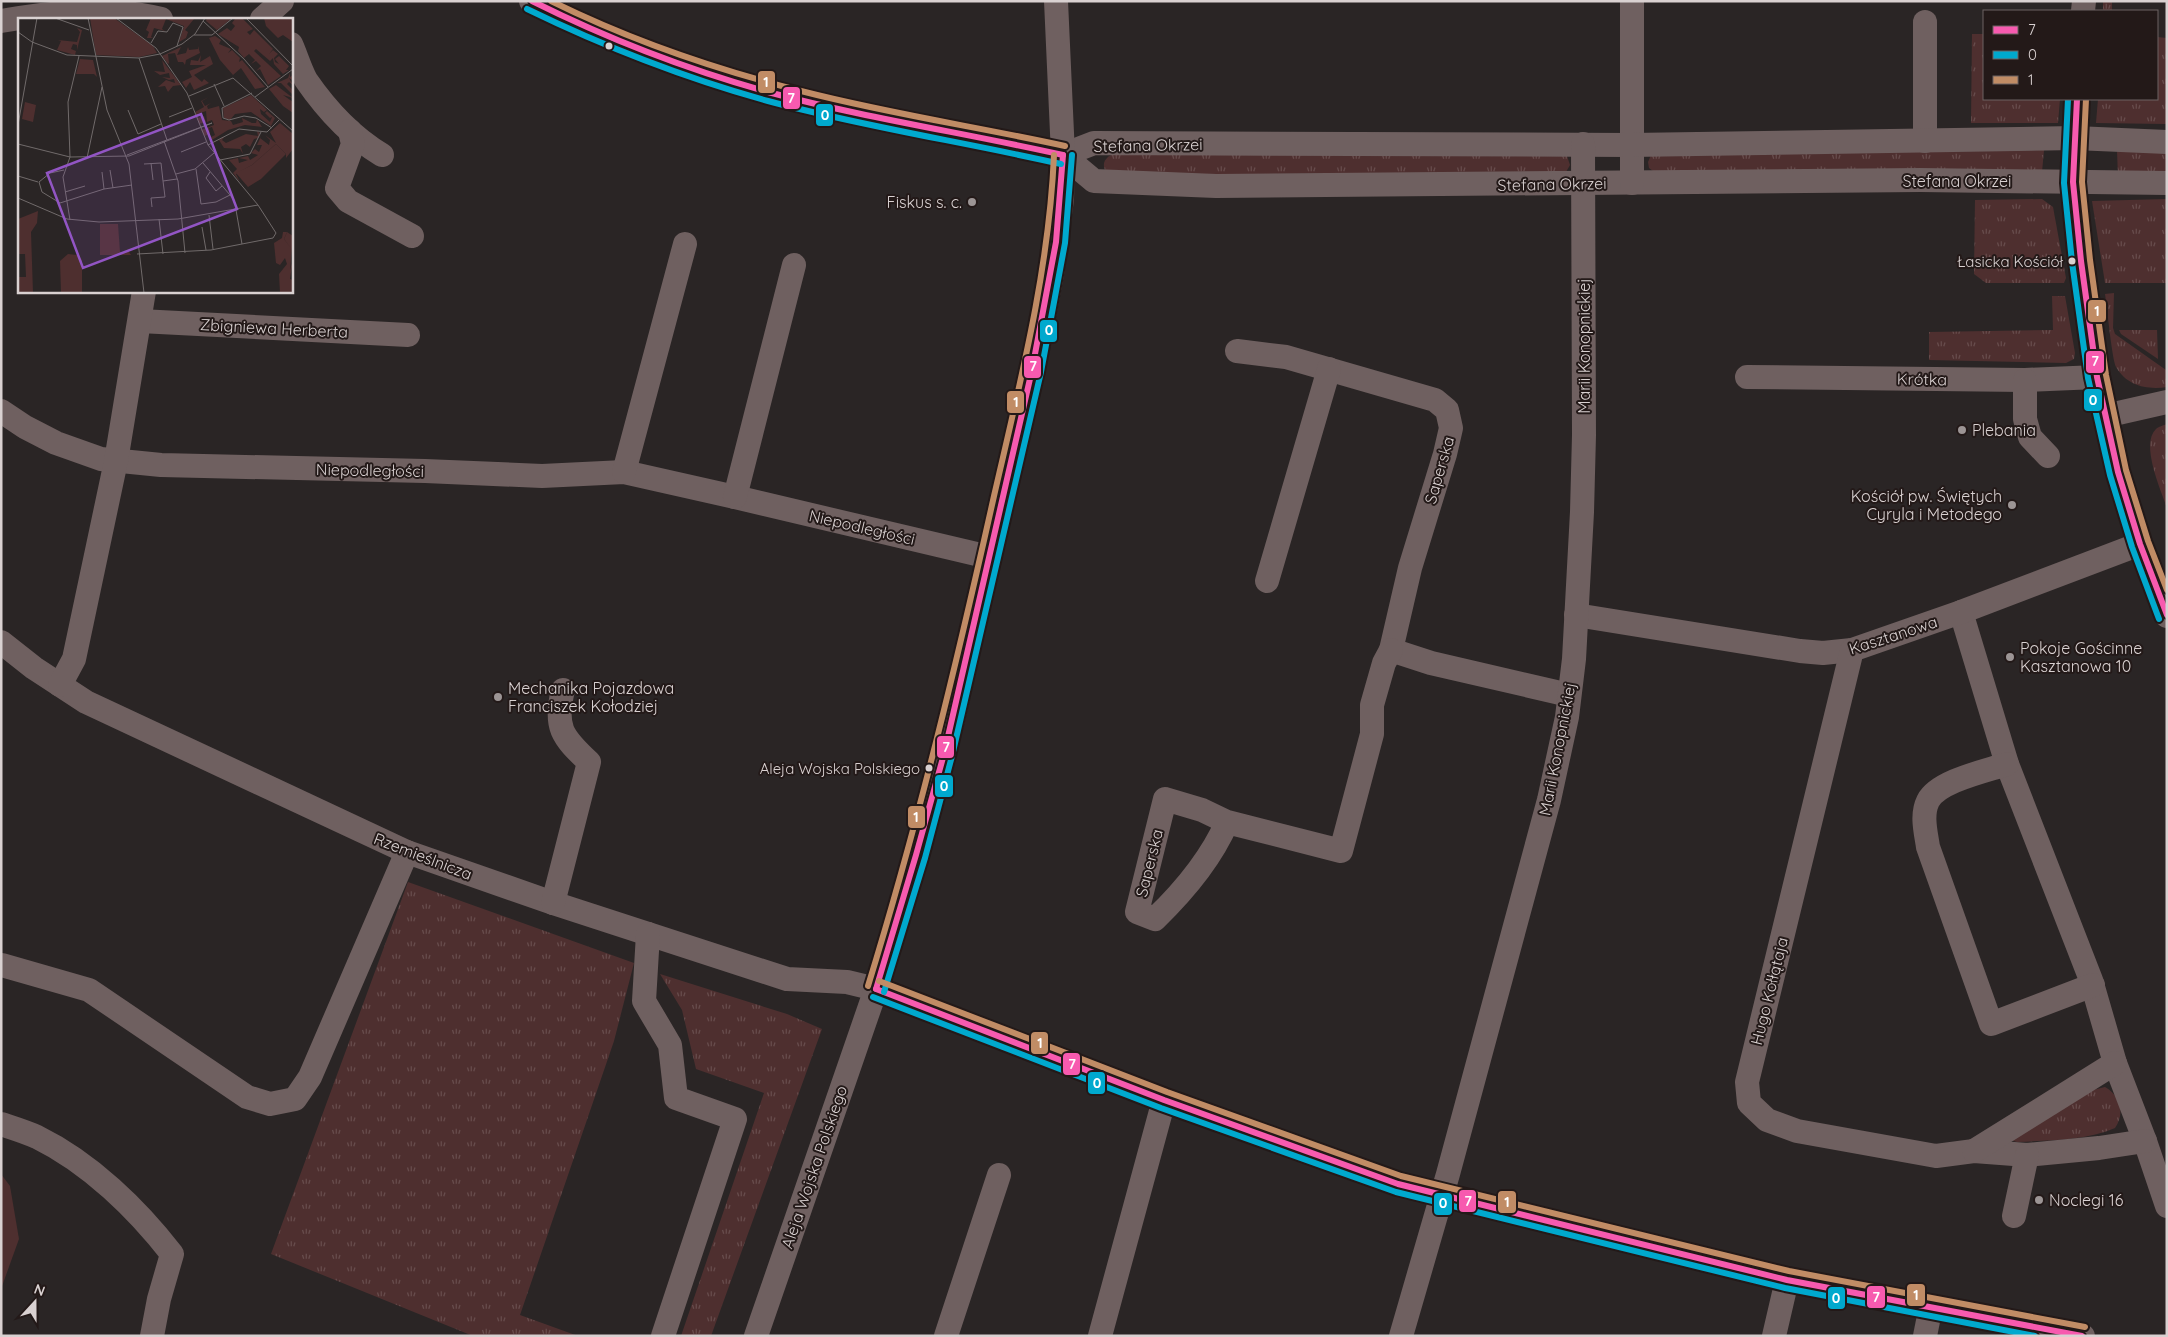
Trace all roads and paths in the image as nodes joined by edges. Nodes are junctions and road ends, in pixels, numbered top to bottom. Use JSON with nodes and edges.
{"nodes":[{"id":1,"x":531,"y":1,"type":"edge"},
{"id":2,"x":1056,"y":1,"type":"edge"},
{"id":3,"x":1632,"y":1,"type":"edge"},
{"id":4,"x":563,"y":8,"type":"edge"},
{"id":5,"x":18,"y":18,"type":"edge"},
{"id":6,"x":18,"y":18,"type":"edge"},
{"id":7,"x":155,"y":18,"type":"edge"},
{"id":8,"x":1,"y":21,"type":"edge"},
{"id":9,"x":1925,"y":22,"type":"dead end"},
{"id":10,"x":292,"y":46,"type":"edge"},
{"id":11,"x":2078,"y":100,"type":"edge"},
{"id":12,"x":350,"y":131,"type":"junction"},
{"id":13,"x":2074,"y":138,"type":"junction"},
{"id":14,"x":1925,"y":141,"type":"junction"},
{"id":15,"x":2167,"y":142,"type":"edge"},
{"id":16,"x":1583,"y":144,"type":"junction"},
{"id":17,"x":1631,"y":145,"type":"junction"},
{"id":18,"x":382,"y":155,"type":"dead end"},
{"id":19,"x":1063,"y":155,"type":"junction"},
{"id":20,"x":2073,"y":182,"type":"junction"},
{"id":21,"x":1632,"y":183,"type":"junction"},
{"id":22,"x":2167,"y":183,"type":"edge"},
{"id":23,"x":1584,"y":184,"type":"junction"},
{"id":24,"x":412,"y":236,"type":"dead end"},
{"id":25,"x":686,"y":244,"type":"dead end"},
{"id":26,"x":794,"y":265,"type":"dead end"},
{"id":27,"x":144,"y":292,"type":"edge"},
{"id":28,"x":140,"y":321,"type":"junction"},
{"id":29,"x":408,"y":335,"type":"dead end"},
{"id":30,"x":1237,"y":352,"type":"dead end"},
{"id":31,"x":1329,"y":369,"type":"junction"},
{"id":32,"x":1748,"y":377,"type":"dead end"},
{"id":33,"x":2097,"y":377,"type":"junction"},
{"id":34,"x":2025,"y":380,"type":"junction"},
{"id":35,"x":2167,"y":402,"type":"edge"},
{"id":36,"x":1,"y":411,"type":"edge"},
{"id":37,"x":2105,"y":416,"type":"junction"},
{"id":38,"x":2048,"y":456,"type":"dead end"},
{"id":39,"x":116,"y":461,"type":"junction"},
{"id":40,"x":624,"y":472,"type":"junction"},
{"id":41,"x":735,"y":497,"type":"junction"},
{"id":42,"x":2140,"y":544,"type":"junction"},
{"id":43,"x":989,"y":557,"type":"junction"},
{"id":44,"x":1267,"y":582,"type":"dead end"},
{"id":45,"x":1961,"y":612,"type":"junction"},
{"id":46,"x":1576,"y":615,"type":"junction"},
{"id":47,"x":2167,"y":616,"type":"edge"},
{"id":48,"x":1,"y":642,"type":"edge"},
{"id":49,"x":1390,"y":650,"type":"junction"},
{"id":50,"x":1852,"y":650,"type":"junction"},
{"id":51,"x":60,"y":685,"type":"junction"},
{"id":52,"x":563,"y":690,"type":"dead end"},
{"id":53,"x":1569,"y":695,"type":"junction"},
{"id":54,"x":2007,"y":764,"type":"junction"},
{"id":55,"x":1227,"y":822,"type":"junction"},
{"id":56,"x":407,"y":852,"type":"junction"},
{"id":57,"x":553,"y":903,"type":"junction"},
{"id":58,"x":648,"y":934,"type":"junction"},
{"id":59,"x":2,"y":965,"type":"edge"},
{"id":60,"x":2093,"y":985,"type":"junction"},
{"id":61,"x":876,"y":989,"type":"junction"},
{"id":62,"x":2115,"y":1063,"type":"junction"},
{"id":63,"x":1164,"y":1100,"type":"junction"},
{"id":64,"x":1,"y":1124,"type":"edge"},
{"id":65,"x":2145,"y":1141,"type":"junction"},
{"id":66,"x":1974,"y":1151,"type":"junction"},
{"id":67,"x":2027,"y":1155,"type":"junction"},
{"id":68,"x":999,"y":1175,"type":"dead end"},
{"id":69,"x":1441,"y":1195,"type":"junction"},
{"id":70,"x":2167,"y":1206,"type":"edge"},
{"id":71,"x":2014,"y":1216,"type":"dead end"},
{"id":72,"x":1787,"y":1280,"type":"junction"},
{"id":73,"x":1931,"y":1306,"type":"junction"},
{"id":74,"x":152,"y":1336,"type":"edge"},
{"id":75,"x":663,"y":1336,"type":"edge"},
{"id":76,"x":756,"y":1336,"type":"edge"},
{"id":77,"x":946,"y":1336,"type":"edge"},
{"id":78,"x":1100,"y":1336,"type":"edge"},
{"id":79,"x":1401,"y":1336,"type":"edge"},
{"id":80,"x":1774,"y":1336,"type":"edge"},
{"id":81,"x":1925,"y":1336,"type":"edge"},
{"id":82,"x":2083,"y":1336,"type":"edge"}],
"edges":[{"from":1,"to":4,"type":"street"},
{"from":2,"to":19,"type":"street","name":"Aleja Wojska Polskiego"},
{"from":3,"to":17,"type":"street"},
{"from":4,"to":19,"type":"street"},
{"from":5,"to":8,"type":"street"},
{"from":6,"to":7,"type":"street"},
{"from":9,"to":14,"type":"street"},
{"from":10,"to":12,"type":"street"},
{"from":11,"to":13,"type":"street"},
{"from":12,"to":18,"type":"street"},
{"from":12,"to":24,"type":"street"},
{"from":13,"to":14,"type":"street","name":"Stefana Okrzei"},
{"from":13,"to":15,"type":"street","name":"Stefana Okrzei"},
{"from":13,"to":20,"type":"street"},
{"from":14,"to":17,"type":"street","name":"Stefana Okrzei"},
{"from":16,"to":17,"type":"street","name":"Stefana Okrzei"},
{"from":16,"to":19,"type":"street","name":"Stefana Okrzei"},
{"from":16,"to":23,"type":"street","name":"Marii Konopnickiej"},
{"from":17,"to":21,"type":"street"},
{"from":19,"to":23,"type":"street","name":"Stefana Okrzei"},
{"from":19,"to":43,"type":"street","name":"Aleja Wojska Polskiego"},
{"from":20,"to":21,"type":"street","name":"Stefana Okrzei"},
{"from":20,"to":22,"type":"street","name":"Stefana Okrzei"},
{"from":20,"to":33,"type":"street"},
{"from":21,"to":23,"type":"street","name":"Stefana Okrzei"},
{"from":23,"to":46,"type":"street","name":"Marii Konopnickiej"},
{"from":25,"to":40,"type":"street"},
{"from":26,"to":41,"type":"street"},
{"from":27,"to":28,"type":"street"},
{"from":28,"to":29,"type":"street","name":"Zbigniewa Herberta"},
{"from":28,"to":39,"type":"street"},
{"from":30,"to":31,"type":"street","name":"Saperska"},
{"from":31,"to":44,"type":"street"},
{"from":31,"to":49,"type":"street","name":"Saperska"},
{"from":32,"to":34,"type":"street","name":"Krótka"},
{"from":33,"to":34,"type":"street","name":"Krótka"},
{"from":33,"to":37,"type":"street"},
{"from":34,"to":38,"type":"street"},
{"from":35,"to":37,"type":"street"},
{"from":36,"to":39,"type":"street"},
{"from":37,"to":42,"type":"street"},
{"from":39,"to":40,"type":"street","name":"Niepodległości"},
{"from":39,"to":51,"type":"street"},
{"from":40,"to":41,"type":"street","name":"Niepodległości"},
{"from":41,"to":43,"type":"street","name":"Niepodległości"},
{"from":42,"to":45,"type":"street","name":"Kasztanowa"},
{"from":42,"to":47,"type":"street"},
{"from":43,"to":61,"type":"street","name":"Aleja Wojska Polskiego"},
{"from":45,"to":50,"type":"street","name":"Kasztanowa"},
{"from":45,"to":54,"type":"street"},
{"from":46,"to":50,"type":"street","name":"Kasztanowa"},
{"from":46,"to":53,"type":"street","name":"Marii Konopnickiej"},
{"from":48,"to":51,"type":"street","name":"Rzemieślnicza"},
{"from":49,"to":53,"type":"street"},
{"from":49,"to":55,"type":"street","name":"Saperska"},
{"from":50,"to":66,"type":"street","name":"Hugo Kołłątaja"},
{"from":51,"to":56,"type":"street","name":"Rzemieślnicza"},
{"from":52,"to":57,"type":"street"},
{"from":53,"to":69,"type":"street","name":"Marii Konopnickiej"},
{"from":54,"to":60,"type":"street"},
{"from":54,"to":60,"type":"street"},
{"from":55,"to":55,"type":"street","name":"Saperska"},
{"from":56,"to":57,"type":"street","name":"Rzemieślnicza"},
{"from":56,"to":59,"type":"street"},
{"from":57,"to":58,"type":"street","name":"Rzemieślnicza"},
{"from":58,"to":61,"type":"street","name":"Rzemieślnicza"},
{"from":58,"to":75,"type":"street"},
{"from":60,"to":62,"type":"street"},
{"from":61,"to":63,"type":"street","name":"Rzemieślnicza"},
{"from":61,"to":76,"type":"street","name":"Aleja Wojska Polskiego"},
{"from":62,"to":65,"type":"street"},
{"from":62,"to":66,"type":"street","name":"Hugo Kołłątaja"},
{"from":63,"to":69,"type":"street","name":"Rzemieślnicza"},
{"from":63,"to":78,"type":"street"},
{"from":64,"to":74,"type":"street"},
{"from":65,"to":67,"type":"street","name":"Hugo Kołłątaja"},
{"from":65,"to":70,"type":"street"},
{"from":66,"to":67,"type":"street","name":"Hugo Kołłątaja"},
{"from":67,"to":71,"type":"street"},
{"from":68,"to":77,"type":"street"},
{"from":69,"to":72,"type":"street","name":"Rzemieślnicza"},
{"from":69,"to":79,"type":"street","name":"Marii Konopnickiej"},
{"from":72,"to":73,"type":"street","name":"Rzemieślnicza"},
{"from":72,"to":80,"type":"street"},
{"from":73,"to":81,"type":"street"},
{"from":73,"to":82,"type":"street","name":"Rzemieślnicza"}]}
